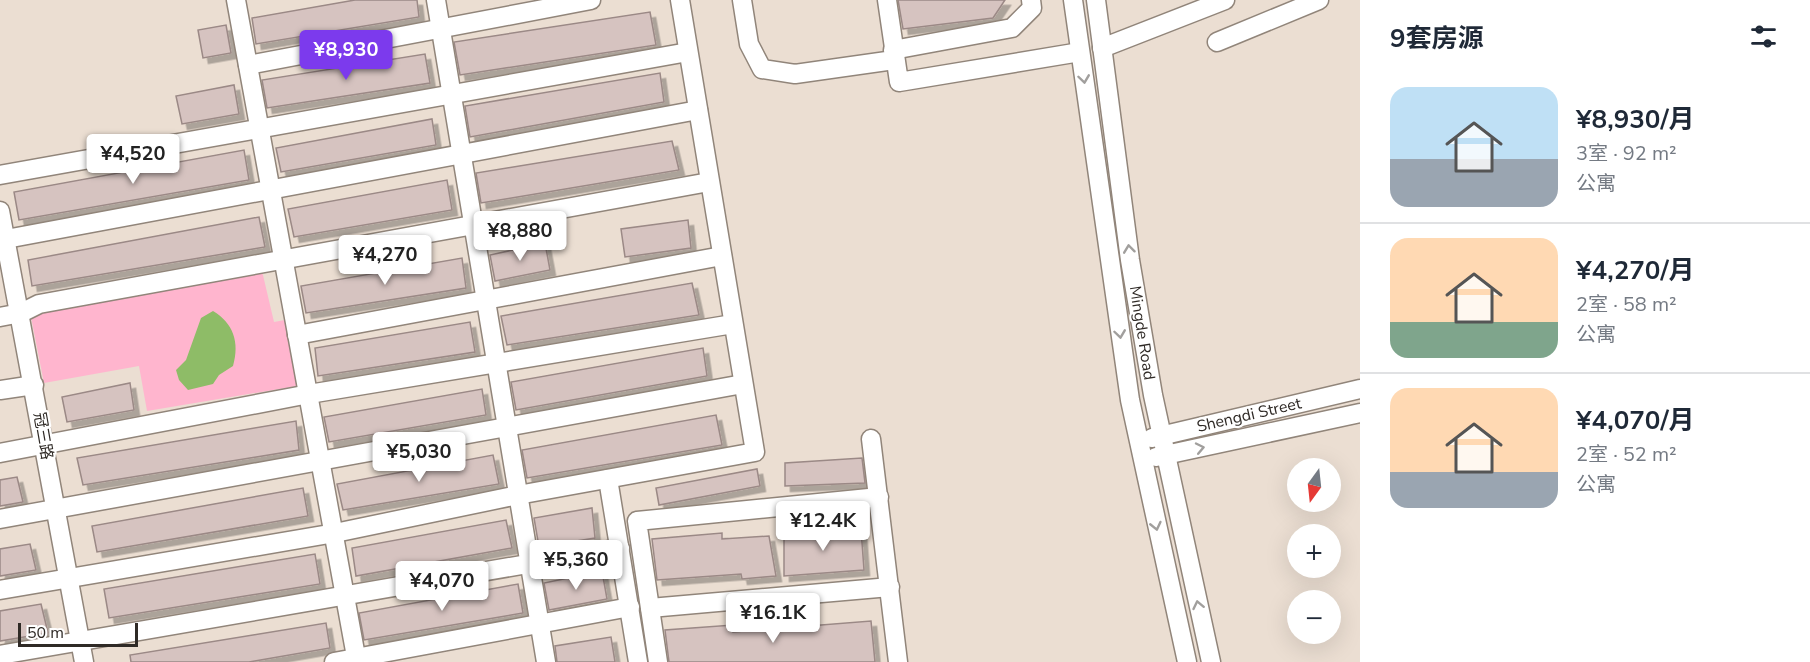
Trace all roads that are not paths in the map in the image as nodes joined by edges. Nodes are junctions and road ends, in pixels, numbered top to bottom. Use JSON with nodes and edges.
{"nodes":[{"id":1,"x":236,"y":0,"type":"edge"},
{"id":2,"x":436,"y":0,"type":"edge"},
{"id":3,"x":591,"y":0,"type":"edge"},
{"id":4,"x":680,"y":0,"type":"edge"},
{"id":5,"x":742,"y":0,"type":"edge"},
{"id":6,"x":887,"y":0,"type":"edge"},
{"id":7,"x":1031,"y":0,"type":"edge"},
{"id":8,"x":1073,"y":0,"type":"edge"},
{"id":9,"x":1096,"y":0,"type":"edge"},
{"id":10,"x":1225,"y":0,"type":"edge"},
{"id":11,"x":1319,"y":0,"type":"edge"},
{"id":12,"x":441,"y":30,"type":"junction"},
{"id":13,"x":1216,"y":42,"type":"dead end"},
{"id":14,"x":1102,"y":48,"type":"junction"},
{"id":15,"x":688,"y":52,"type":"junction"},
{"id":16,"x":1080,"y":52,"type":"junction"},
{"id":17,"x":893,"y":55,"type":"junction"},
{"id":18,"x":248,"y":65,"type":"junction"},
{"id":19,"x":451,"y":93,"type":"junction"},
{"id":20,"x":698,"y":110,"type":"junction"},
{"id":21,"x":259,"y":128,"type":"junction"},
{"id":22,"x":461,"y":153,"type":"junction"},
{"id":23,"x":0,"y":175,"type":"edge"},
{"id":24,"x":709,"y":182,"type":"junction"},
{"id":25,"x":270,"y":189,"type":"junction"},
{"id":26,"x":0,"y":211,"type":"edge"},
{"id":27,"x":472,"y":225,"type":"junction"},
{"id":28,"x":6,"y":239,"type":"junction"},
{"id":29,"x":722,"y":256,"type":"junction"},
{"id":30,"x":283,"y":259,"type":"junction"},
{"id":31,"x":485,"y":300,"type":"junction"},
{"id":32,"x":21,"y":313,"type":"junction"},
{"id":33,"x":0,"y":317,"type":"edge"},
{"id":34,"x":733,"y":324,"type":"junction"},
{"id":35,"x":297,"y":335,"type":"junction"},
{"id":36,"x":496,"y":364,"type":"junction"},
{"id":37,"x":743,"y":384,"type":"junction"},
{"id":38,"x":34,"y":385,"type":"junction"},
{"id":39,"x":1360,"y":389,"type":"edge"},
{"id":40,"x":0,"y":390,"type":"edge"},
{"id":41,"x":309,"y":394,"type":"junction"},
{"id":42,"x":1360,"y":413,"type":"edge"},
{"id":43,"x":507,"y":429,"type":"junction"},
{"id":44,"x":1161,"y":436,"type":"junction"},
{"id":45,"x":871,"y":439,"type":"dead end"},
{"id":46,"x":1139,"y":441,"type":"junction"},
{"id":47,"x":45,"y":446,"type":"junction"},
{"id":48,"x":0,"y":453,"type":"edge"},
{"id":49,"x":1166,"y":455,"type":"junction"},
{"id":50,"x":1143,"y":460,"type":"junction"},
{"id":51,"x":321,"y":462,"type":"junction"},
{"id":52,"x":608,"y":479,"type":"junction"},
{"id":53,"x":518,"y":495,"type":"junction"},
{"id":54,"x":879,"y":497,"type":"junction"},
{"id":55,"x":56,"y":510,"type":"junction"},
{"id":56,"x":0,"y":519,"type":"edge"},
{"id":57,"x":335,"y":533,"type":"junction"},
{"id":58,"x":620,"y":548,"type":"junction"},
{"id":59,"x":529,"y":563,"type":"junction"},
{"id":60,"x":69,"y":578,"type":"junction"},
{"id":61,"x":890,"y":587,"type":"junction"},
{"id":62,"x":0,"y":590,"type":"edge"},
{"id":63,"x":346,"y":594,"type":"junction"},
{"id":64,"x":630,"y":608,"type":"junction"},
{"id":65,"x":650,"y":608,"type":"junction"},
{"id":66,"x":540,"y":625,"type":"junction"},
{"id":67,"x":80,"y":640,"type":"junction"},
{"id":68,"x":0,"y":655,"type":"edge"},
{"id":69,"x":357,"y":660,"type":"edge"},
{"id":70,"x":84,"y":662,"type":"edge"},
{"id":71,"x":334,"y":662,"type":"edge"},
{"id":72,"x":546,"y":662,"type":"edge"},
{"id":73,"x":638,"y":662,"type":"edge"},
{"id":74,"x":658,"y":662,"type":"edge"},
{"id":75,"x":898,"y":662,"type":"edge"},
{"id":76,"x":1187,"y":662,"type":"edge"},
{"id":77,"x":1211,"y":662,"type":"edge"}],
"edges":[{"from":1,"to":18,"type":"street"},
{"from":2,"to":12,"type":"street"},
{"from":3,"to":12,"type":"street"},
{"from":4,"to":15,"type":"street"},
{"from":5,"to":17,"type":"street"},
{"from":6,"to":17,"type":"street"},
{"from":7,"to":17,"type":"street"},
{"from":8,"to":16,"type":"street","name":"Mingde Road"},
{"from":9,"to":14,"type":"street","name":"Mingde Road"},
{"from":10,"to":14,"type":"street"},
{"from":11,"to":13,"type":"street"},
{"from":12,"to":18,"type":"street"},
{"from":12,"to":19,"type":"street"},
{"from":44,"to":14,"type":"street","name":"Mingde Road","one_way":true},
{"from":15,"to":19,"type":"street"},
{"from":15,"to":20,"type":"street"},
{"from":16,"to":17,"type":"street"},
{"from":16,"to":46,"type":"street","name":"Mingde Road","one_way":true},
{"from":18,"to":21,"type":"street"},
{"from":19,"to":21,"type":"street"},
{"from":19,"to":22,"type":"street"},
{"from":20,"to":22,"type":"street"},
{"from":20,"to":24,"type":"street"},
{"from":21,"to":23,"type":"street"},
{"from":21,"to":25,"type":"street"},
{"from":22,"to":25,"type":"street"},
{"from":22,"to":27,"type":"street"},
{"from":24,"to":27,"type":"street"},
{"from":24,"to":29,"type":"street"},
{"from":25,"to":28,"type":"street"},
{"from":25,"to":30,"type":"street"},
{"from":26,"to":28,"type":"street","name":"冠三路"},
{"from":27,"to":30,"type":"street"},
{"from":27,"to":31,"type":"street"},
{"from":28,"to":32,"type":"street","name":"冠三路"},
{"from":29,"to":31,"type":"street"},
{"from":29,"to":34,"type":"street"},
{"from":30,"to":32,"type":"street"},
{"from":30,"to":35,"type":"street"},
{"from":31,"to":35,"type":"street"},
{"from":31,"to":36,"type":"street"},
{"from":32,"to":33,"type":"street"},
{"from":32,"to":38,"type":"street","name":"冠三路"},
{"from":34,"to":36,"type":"street"},
{"from":34,"to":37,"type":"street"},
{"from":35,"to":41,"type":"street"},
{"from":36,"to":41,"type":"street"},
{"from":36,"to":43,"type":"street"},
{"from":37,"to":43,"type":"street"},
{"from":37,"to":52,"type":"street"},
{"from":38,"to":40,"type":"street"},
{"from":38,"to":47,"type":"street","name":"冠三路"},
{"from":39,"to":44,"type":"street","name":"Shengdi Street"},
{"from":41,"to":47,"type":"street"},
{"from":41,"to":51,"type":"street"},
{"from":49,"to":42,"type":"street","name":"Shengdi Street","one_way":true},
{"from":43,"to":51,"type":"street"},
{"from":43,"to":53,"type":"street"},
{"from":44,"to":46,"type":"street","name":"Shengdi Street"},
{"from":44,"to":49,"type":"street","name":"Mingde Road"},
{"from":45,"to":54,"type":"street"},
{"from":46,"to":50,"type":"street","name":"Mingde Road"},
{"from":47,"to":48,"type":"street"},
{"from":47,"to":55,"type":"street","name":"冠三路"},
{"from":49,"to":50,"type":"street","name":"Shengdi Street"},
{"from":77,"to":49,"type":"street","name":"Mingde Road","one_way":true},
{"from":50,"to":76,"type":"street","name":"Mingde Road","one_way":true},
{"from":51,"to":55,"type":"street"},
{"from":51,"to":57,"type":"street"},
{"from":52,"to":53,"type":"street"},
{"from":52,"to":58,"type":"street"},
{"from":53,"to":57,"type":"street"},
{"from":53,"to":59,"type":"street"},
{"from":54,"to":61,"type":"street"},
{"from":54,"to":65,"type":"street"},
{"from":55,"to":56,"type":"street"},
{"from":55,"to":60,"type":"street","name":"冠三路"},
{"from":57,"to":60,"type":"street"},
{"from":57,"to":63,"type":"street"},
{"from":58,"to":59,"type":"street"},
{"from":58,"to":64,"type":"street"},
{"from":59,"to":63,"type":"street"},
{"from":59,"to":66,"type":"street"},
{"from":60,"to":62,"type":"street"},
{"from":60,"to":67,"type":"street","name":"冠三路"},
{"from":61,"to":65,"type":"street"},
{"from":61,"to":75,"type":"street"},
{"from":63,"to":67,"type":"street"},
{"from":63,"to":69,"type":"street"},
{"from":64,"to":66,"type":"street"},
{"from":64,"to":73,"type":"street"},
{"from":65,"to":74,"type":"street"},
{"from":66,"to":69,"type":"street"},
{"from":66,"to":72,"type":"street"},
{"from":67,"to":68,"type":"street"},
{"from":67,"to":70,"type":"street","name":"冠三路"},
{"from":69,"to":71,"type":"street"}]}
